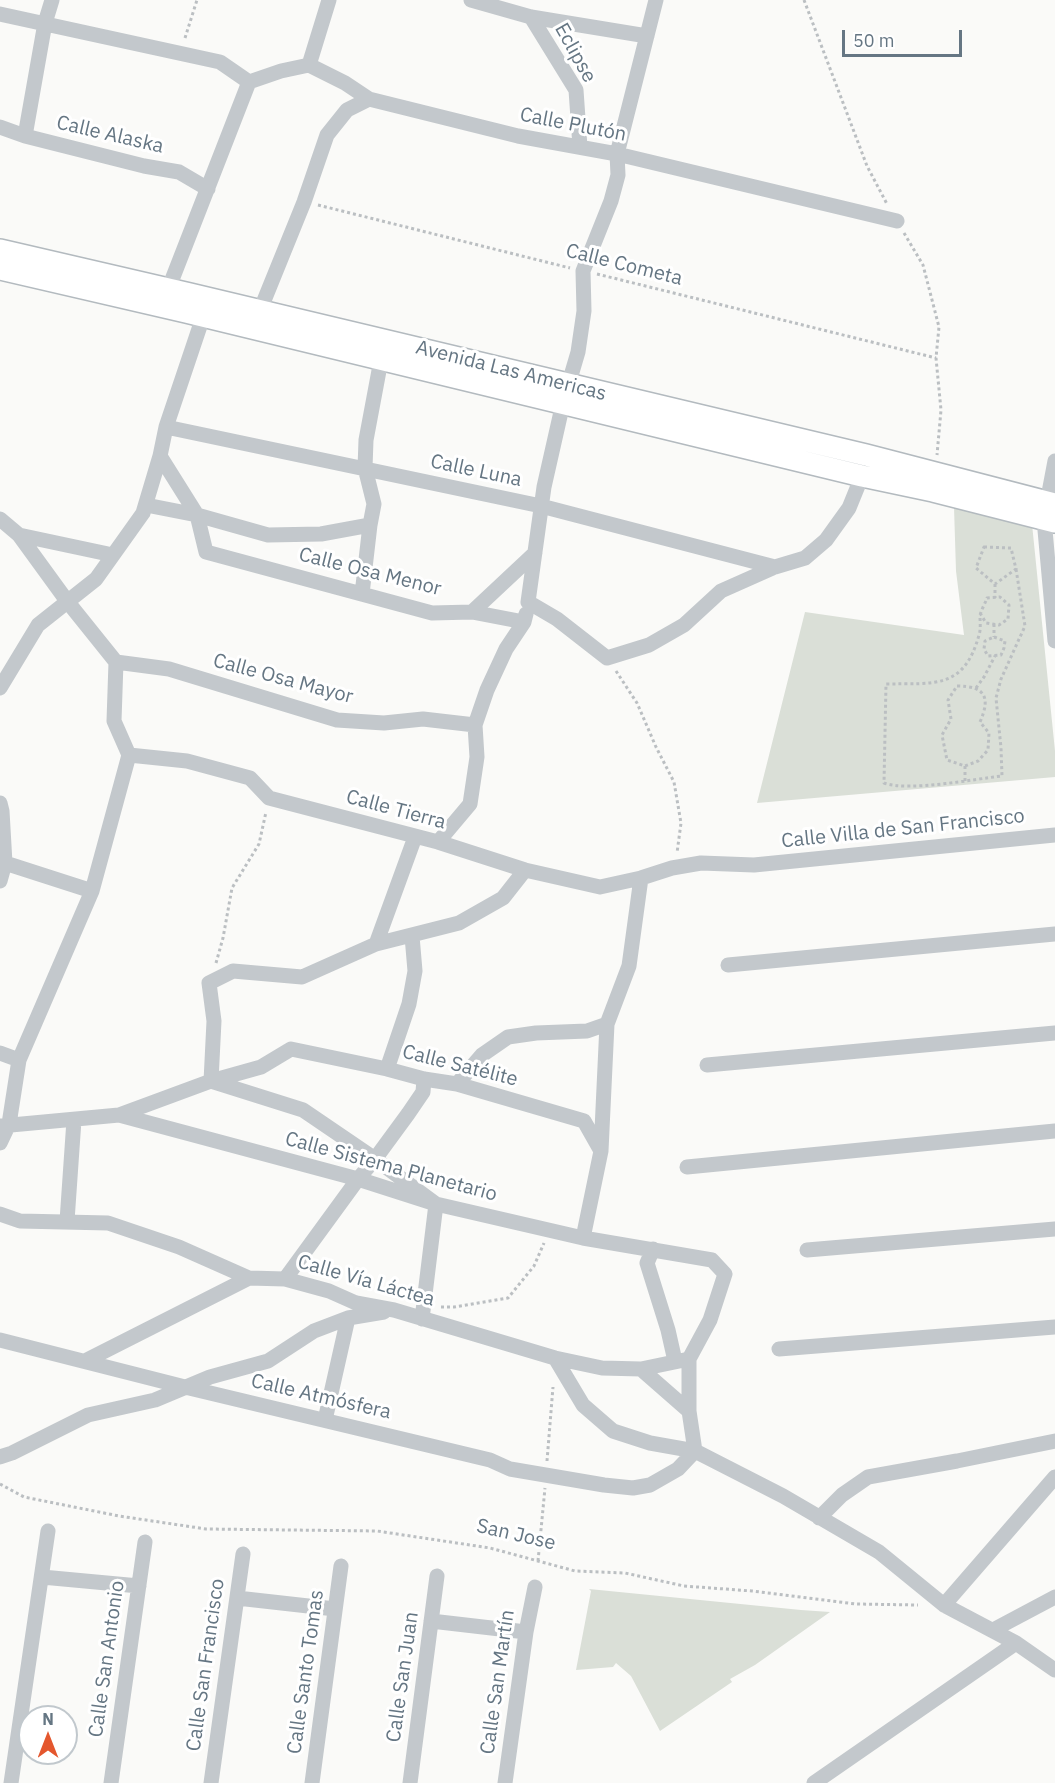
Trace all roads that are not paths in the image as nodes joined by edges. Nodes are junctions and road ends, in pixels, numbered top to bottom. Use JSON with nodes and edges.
{"nodes":[{"id":1,"x":52,"y":0,"type":"edge"},
{"id":2,"x":329,"y":0,"type":"edge"},
{"id":3,"x":471,"y":0,"type":"edge"},
{"id":4,"x":656,"y":0,"type":"edge"},
{"id":5,"x":0,"y":14,"type":"edge"},
{"id":6,"x":531,"y":17,"type":"junction"},
{"id":7,"x":45,"y":23,"type":"junction"},
{"id":8,"x":647,"y":36,"type":"junction"},
{"id":9,"x":309,"y":65,"type":"junction"},
{"id":10,"x":249,"y":82,"type":"junction"},
{"id":11,"x":369,"y":99,"type":"junction"},
{"id":12,"x":0,"y":128,"type":"edge"},
{"id":13,"x":25,"y":136,"type":"junction"},
{"id":14,"x":580,"y":147,"type":"junction"},
{"id":15,"x":616,"y":154,"type":"junction"},
{"id":16,"x":208,"y":189,"type":"junction"},
{"id":17,"x":897,"y":221,"type":"road end"},
{"id":18,"x":0,"y":250,"type":"edge"},
{"id":19,"x":0,"y":269,"type":"edge"},
{"id":20,"x":168,"y":290,"type":"junction"},
{"id":21,"x":193,"y":308,"type":"junction"},
{"id":22,"x":257,"y":320,"type":"junction"},
{"id":23,"x":384,"y":351,"type":"junction"},
{"id":24,"x":566,"y":394,"type":"junction"},
{"id":25,"x":166,"y":427,"type":"junction"},
{"id":26,"x":160,"y":456,"type":"junction"},
{"id":27,"x":1055,"y":461,"type":"edge"},
{"id":28,"x":365,"y":468,"type":"junction"},
{"id":29,"x":862,"y":476,"type":"junction"},
{"id":30,"x":1020,"y":504,"type":"junction"},
{"id":31,"x":146,"y":505,"type":"junction"},
{"id":32,"x":541,"y":506,"type":"junction"},
{"id":33,"x":1050,"y":512,"type":"edge"},
{"id":34,"x":197,"y":515,"type":"junction"},
{"id":35,"x":0,"y":519,"type":"edge"},
{"id":36,"x":370,"y":525,"type":"junction"},
{"id":37,"x":19,"y":535,"type":"junction"},
{"id":38,"x":535,"y":553,"type":"junction"},
{"id":39,"x":113,"y":555,"type":"junction"},
{"id":40,"x":775,"y":567,"type":"junction"},
{"id":41,"x":362,"y":594,"type":"junction"},
{"id":42,"x":67,"y":601,"type":"junction"},
{"id":43,"x":528,"y":602,"type":"junction"},
{"id":44,"x":472,"y":612,"type":"junction"},
{"id":45,"x":524,"y":622,"type":"junction"},
{"id":46,"x":1055,"y":641,"type":"edge"},
{"id":47,"x":116,"y":662,"type":"junction"},
{"id":48,"x":0,"y":688,"type":"edge"},
{"id":49,"x":475,"y":725,"type":"junction"},
{"id":50,"x":129,"y":755,"type":"junction"},
{"id":51,"x":1,"y":808,"type":"edge"},
{"id":52,"x":1055,"y":835,"type":"edge"},
{"id":53,"x":415,"y":837,"type":"junction"},
{"id":54,"x":438,"y":842,"type":"junction"},
{"id":55,"x":5,"y":863,"type":"junction"},
{"id":56,"x":754,"y":865,"type":"joint"},
{"id":57,"x":525,"y":870,"type":"junction"},
{"id":58,"x":641,"y":878,"type":"junction"},
{"id":59,"x":0,"y":881,"type":"edge"},
{"id":60,"x":92,"y":891,"type":"junction"},
{"id":61,"x":1055,"y":934,"type":"edge"},
{"id":62,"x":412,"y":936,"type":"junction"},
{"id":63,"x":376,"y":944,"type":"junction"},
{"id":64,"x":728,"y":965,"type":"dead end"},
{"id":65,"x":607,"y":1024,"type":"junction"},
{"id":66,"x":1055,"y":1033,"type":"edge"},
{"id":67,"x":0,"y":1053,"type":"edge"},
{"id":68,"x":19,"y":1060,"type":"junction"},
{"id":69,"x":707,"y":1065,"type":"dead end"},
{"id":70,"x":387,"y":1069,"type":"junction"},
{"id":71,"x":424,"y":1079,"type":"junction"},
{"id":72,"x":211,"y":1080,"type":"junction"},
{"id":73,"x":457,"y":1084,"type":"junction"},
{"id":74,"x":119,"y":1115,"type":"junction"},
{"id":75,"x":74,"y":1120,"type":"junction"},
{"id":76,"x":5,"y":1125,"type":"edge"},
{"id":77,"x":1055,"y":1131,"type":"edge"},
{"id":78,"x":0,"y":1143,"type":"edge"},
{"id":79,"x":601,"y":1151,"type":"junction"},
{"id":80,"x":375,"y":1159,"type":"junction"},
{"id":81,"x":687,"y":1167,"type":"dead end"},
{"id":82,"x":358,"y":1179,"type":"junction"},
{"id":83,"x":436,"y":1204,"type":"junction"},
{"id":84,"x":1,"y":1217,"type":"edge"},
{"id":85,"x":67,"y":1221,"type":"junction"},
{"id":86,"x":1055,"y":1229,"type":"edge"},
{"id":87,"x":583,"y":1238,"type":"junction"},
{"id":88,"x":653,"y":1249,"type":"junction"},
{"id":89,"x":807,"y":1251,"type":"dead end"},
{"id":90,"x":249,"y":1278,"type":"junction"},
{"id":91,"x":285,"y":1279,"type":"junction"},
{"id":92,"x":394,"y":1310,"type":"junction"},
{"id":93,"x":423,"y":1313,"type":"junction"},
{"id":94,"x":348,"y":1318,"type":"junction"},
{"id":95,"x":1055,"y":1327,"type":"edge"},
{"id":96,"x":0,"y":1340,"type":"edge"},
{"id":97,"x":779,"y":1349,"type":"dead end"},
{"id":98,"x":555,"y":1358,"type":"junction"},
{"id":99,"x":682,"y":1360,"type":"junction"},
{"id":100,"x":85,"y":1361,"type":"junction"},
{"id":101,"x":641,"y":1369,"type":"junction"},
{"id":102,"x":185,"y":1387,"type":"junction"},
{"id":103,"x":689,"y":1411,"type":"junction"},
{"id":104,"x":325,"y":1420,"type":"junction"},
{"id":105,"x":1055,"y":1441,"type":"edge"},
{"id":106,"x":695,"y":1451,"type":"junction"},
{"id":107,"x":0,"y":1457,"type":"edge"},
{"id":108,"x":1055,"y":1477,"type":"edge"},
{"id":109,"x":819,"y":1518,"type":"junction"},
{"id":110,"x":48,"y":1531,"type":"dead end"},
{"id":111,"x":145,"y":1542,"type":"dead end"},
{"id":112,"x":243,"y":1554,"type":"dead end"},
{"id":113,"x":341,"y":1566,"type":"dead end"},
{"id":114,"x":437,"y":1576,"type":"dead end"},
{"id":115,"x":42,"y":1577,"type":"junction"},
{"id":116,"x":139,"y":1586,"type":"junction"},
{"id":117,"x":535,"y":1587,"type":"dead end"},
{"id":118,"x":1055,"y":1597,"type":"edge"},
{"id":119,"x":237,"y":1598,"type":"junction"},
{"id":120,"x":944,"y":1605,"type":"junction"},
{"id":121,"x":335,"y":1610,"type":"junction"},
{"id":122,"x":431,"y":1621,"type":"junction"},
{"id":123,"x":993,"y":1630,"type":"junction"},
{"id":124,"x":526,"y":1632,"type":"junction"},
{"id":125,"x":1016,"y":1643,"type":"junction"},
{"id":126,"x":1055,"y":1670,"type":"edge"},
{"id":127,"x":823,"y":1781,"type":"edge"},
{"id":128,"x":11,"y":1783,"type":"edge"},
{"id":129,"x":111,"y":1783,"type":"edge"},
{"id":130,"x":211,"y":1783,"type":"edge"},
{"id":131,"x":312,"y":1783,"type":"edge"},
{"id":132,"x":410,"y":1783,"type":"edge"},
{"id":133,"x":505,"y":1783,"type":"edge"}],
"edges":[{"from":1,"to":7,"type":"street"},
{"from":2,"to":9,"type":"street"},
{"from":3,"to":6,"type":"street"},
{"from":4,"to":8,"type":"street"},
{"from":5,"to":7,"type":"street"},
{"from":6,"to":8,"type":"street"},
{"from":6,"to":14,"type":"street","name":"Eclipse"},
{"from":7,"to":10,"type":"street"},
{"from":7,"to":13,"type":"street"},
{"from":8,"to":15,"type":"street"},
{"from":9,"to":10,"type":"street"},
{"from":9,"to":11,"type":"street","name":"Calle Plutón"},
{"from":10,"to":16,"type":"street"},
{"from":11,"to":14,"type":"street","name":"Calle Plutón"},
{"from":11,"to":22,"type":"street"},
{"from":12,"to":13,"type":"street","name":"Calle Alaska"},
{"from":13,"to":16,"type":"street","name":"Calle Alaska"},
{"from":14,"to":15,"type":"street","name":"Calle Plutón"},
{"from":15,"to":17,"type":"street","name":"Calle Plutón"},
{"from":15,"to":24,"type":"street"},
{"from":16,"to":20,"type":"street"},
{"from":18,"to":20,"type":"street","name":"Avenida Las Americas"},
{"from":19,"to":21,"type":"street","name":"Avenida Las Americas"},
{"from":20,"to":21,"type":"street","name":"Avenida Las Americas"},
{"from":21,"to":22,"type":"street","name":"Avenida Las Americas"},
{"from":21,"to":25,"type":"street"},
{"from":22,"to":23,"type":"street","name":"Avenida Las Americas"},
{"from":23,"to":24,"type":"street","name":"Avenida Las Americas"},
{"from":23,"to":28,"type":"street"},
{"from":24,"to":29,"type":"street","name":"Avenida Las Americas"},
{"from":24,"to":30,"type":"street","name":"Avenida Las Americas"},
{"from":24,"to":32,"type":"street"},
{"from":25,"to":26,"type":"street"},
{"from":25,"to":28,"type":"street","name":"Calle Luna"},
{"from":26,"to":31,"type":"street"},
{"from":26,"to":34,"type":"street"},
{"from":27,"to":33,"type":"street"},
{"from":28,"to":32,"type":"street","name":"Calle Luna"},
{"from":28,"to":36,"type":"street"},
{"from":29,"to":30,"type":"street","name":"Avenida Las Americas"},
{"from":29,"to":40,"type":"street"},
{"from":30,"to":33,"type":"street"},
{"from":31,"to":34,"type":"street"},
{"from":31,"to":39,"type":"street"},
{"from":32,"to":38,"type":"street"},
{"from":32,"to":40,"type":"street","name":"Calle Luna"},
{"from":33,"to":46,"type":"street"},
{"from":34,"to":36,"type":"street"},
{"from":34,"to":41,"type":"street","name":"Calle Osa Menor"},
{"from":35,"to":37,"type":"street"},
{"from":36,"to":41,"type":"street"},
{"from":37,"to":39,"type":"street"},
{"from":37,"to":42,"type":"street"},
{"from":38,"to":43,"type":"street"},
{"from":38,"to":44,"type":"street"},
{"from":39,"to":42,"type":"street"},
{"from":40,"to":43,"type":"street"},
{"from":41,"to":44,"type":"street","name":"Calle Osa Menor"},
{"from":42,"to":47,"type":"street"},
{"from":42,"to":48,"type":"street"},
{"from":43,"to":45,"type":"street"},
{"from":44,"to":45,"type":"street","name":"Calle Osa Menor"},
{"from":45,"to":49,"type":"street"},
{"from":47,"to":49,"type":"street","name":"Calle Osa Mayor"},
{"from":47,"to":50,"type":"street"},
{"from":49,"to":54,"type":"street"},
{"from":50,"to":53,"type":"street","name":"Calle Tierra"},
{"from":50,"to":60,"type":"street"},
{"from":51,"to":55,"type":"street"},
{"from":52,"to":56,"type":"street","name":"Calle Villa de San Francisco"},
{"from":53,"to":54,"type":"street","name":"Calle Tierra"},
{"from":53,"to":63,"type":"street"},
{"from":54,"to":57,"type":"street","name":"Calle Tierra"},
{"from":55,"to":59,"type":"street"},
{"from":55,"to":60,"type":"street"},
{"from":56,"to":58,"type":"street","name":"Calle Tierra"},
{"from":57,"to":58,"type":"street","name":"Calle Tierra"},
{"from":57,"to":62,"type":"street"},
{"from":58,"to":65,"type":"street"},
{"from":60,"to":68,"type":"street"},
{"from":61,"to":64,"type":"street"},
{"from":62,"to":63,"type":"street"},
{"from":62,"to":70,"type":"street"},
{"from":63,"to":72,"type":"street"},
{"from":65,"to":73,"type":"street"},
{"from":65,"to":79,"type":"street"},
{"from":66,"to":69,"type":"street"},
{"from":67,"to":68,"type":"street"},
{"from":68,"to":76,"type":"street"},
{"from":70,"to":71,"type":"street","name":"Calle Satélite"},
{"from":70,"to":72,"type":"street","name":"Calle Satélite"},
{"from":71,"to":73,"type":"street","name":"Calle Satélite"},
{"from":71,"to":80,"type":"street"},
{"from":72,"to":74,"type":"street"},
{"from":72,"to":80,"type":"street"},
{"from":73,"to":79,"type":"street","name":"Calle Satélite"},
{"from":74,"to":75,"type":"street"},
{"from":74,"to":82,"type":"street","name":"Calle Sistema Planetario"},
{"from":75,"to":76,"type":"street"},
{"from":75,"to":85,"type":"street"},
{"from":76,"to":78,"type":"street"},
{"from":77,"to":81,"type":"street"},
{"from":79,"to":87,"type":"street"},
{"from":80,"to":82,"type":"street"},
{"from":80,"to":83,"type":"street"},
{"from":82,"to":83,"type":"street","name":"Calle Sistema Planetario"},
{"from":82,"to":91,"type":"street"},
{"from":83,"to":87,"type":"street","name":"Calle Sistema Planetario"},
{"from":83,"to":93,"type":"street"},
{"from":84,"to":85,"type":"street","name":"Calle Vía Láctea"},
{"from":85,"to":90,"type":"street","name":"Calle Vía Láctea"},
{"from":86,"to":89,"type":"street"},
{"from":87,"to":88,"type":"street","name":"Calle Sistema Planetario"},
{"from":88,"to":99,"type":"street"},
{"from":88,"to":99,"type":"street","name":"Calle Sistema Planetario"},
{"from":90,"to":91,"type":"street","name":"Calle Vía Láctea"},
{"from":90,"to":100,"type":"street"},
{"from":91,"to":92,"type":"street","name":"Calle Vía Láctea"},
{"from":92,"to":93,"type":"street","name":"Calle Vía Láctea"},
{"from":92,"to":94,"type":"street"},
{"from":93,"to":98,"type":"street","name":"Calle Vía Láctea"},
{"from":94,"to":102,"type":"street"},
{"from":94,"to":104,"type":"street"},
{"from":95,"to":97,"type":"street"},
{"from":96,"to":100,"type":"street","name":"Calle Atmósfera"},
{"from":98,"to":101,"type":"street","name":"Calle Vía Láctea"},
{"from":98,"to":106,"type":"street"},
{"from":99,"to":101,"type":"street","name":"Calle Vía Láctea"},
{"from":99,"to":103,"type":"street"},
{"from":100,"to":102,"type":"street","name":"Calle Atmósfera"},
{"from":101,"to":103,"type":"street"},
{"from":102,"to":104,"type":"street","name":"Calle Atmósfera"},
{"from":102,"to":107,"type":"street"},
{"from":103,"to":106,"type":"street"},
{"from":104,"to":106,"type":"street","name":"Calle Atmósfera"},
{"from":105,"to":109,"type":"street"},
{"from":106,"to":109,"type":"street"},
{"from":108,"to":120,"type":"street"},
{"from":109,"to":120,"type":"street"},
{"from":110,"to":115,"type":"street"},
{"from":111,"to":116,"type":"street","name":"Calle San Antonio"},
{"from":112,"to":119,"type":"street","name":"Calle San Francisco"},
{"from":113,"to":121,"type":"street","name":"Calle Santo Tomas"},
{"from":114,"to":122,"type":"street","name":"Calle San Juan"},
{"from":115,"to":116,"type":"street"},
{"from":115,"to":128,"type":"street"},
{"from":116,"to":129,"type":"street","name":"Calle San Antonio"},
{"from":117,"to":124,"type":"street","name":"Calle San Martín"},
{"from":118,"to":123,"type":"street"},
{"from":119,"to":121,"type":"street"},
{"from":119,"to":130,"type":"street","name":"Calle San Francisco"},
{"from":120,"to":123,"type":"street"},
{"from":121,"to":131,"type":"street","name":"Calle Santo Tomas"},
{"from":122,"to":124,"type":"street"},
{"from":122,"to":132,"type":"street","name":"Calle San Juan"},
{"from":123,"to":125,"type":"street"},
{"from":124,"to":133,"type":"street","name":"Calle San Martín"},
{"from":125,"to":126,"type":"street"},
{"from":125,"to":127,"type":"street"}]}
